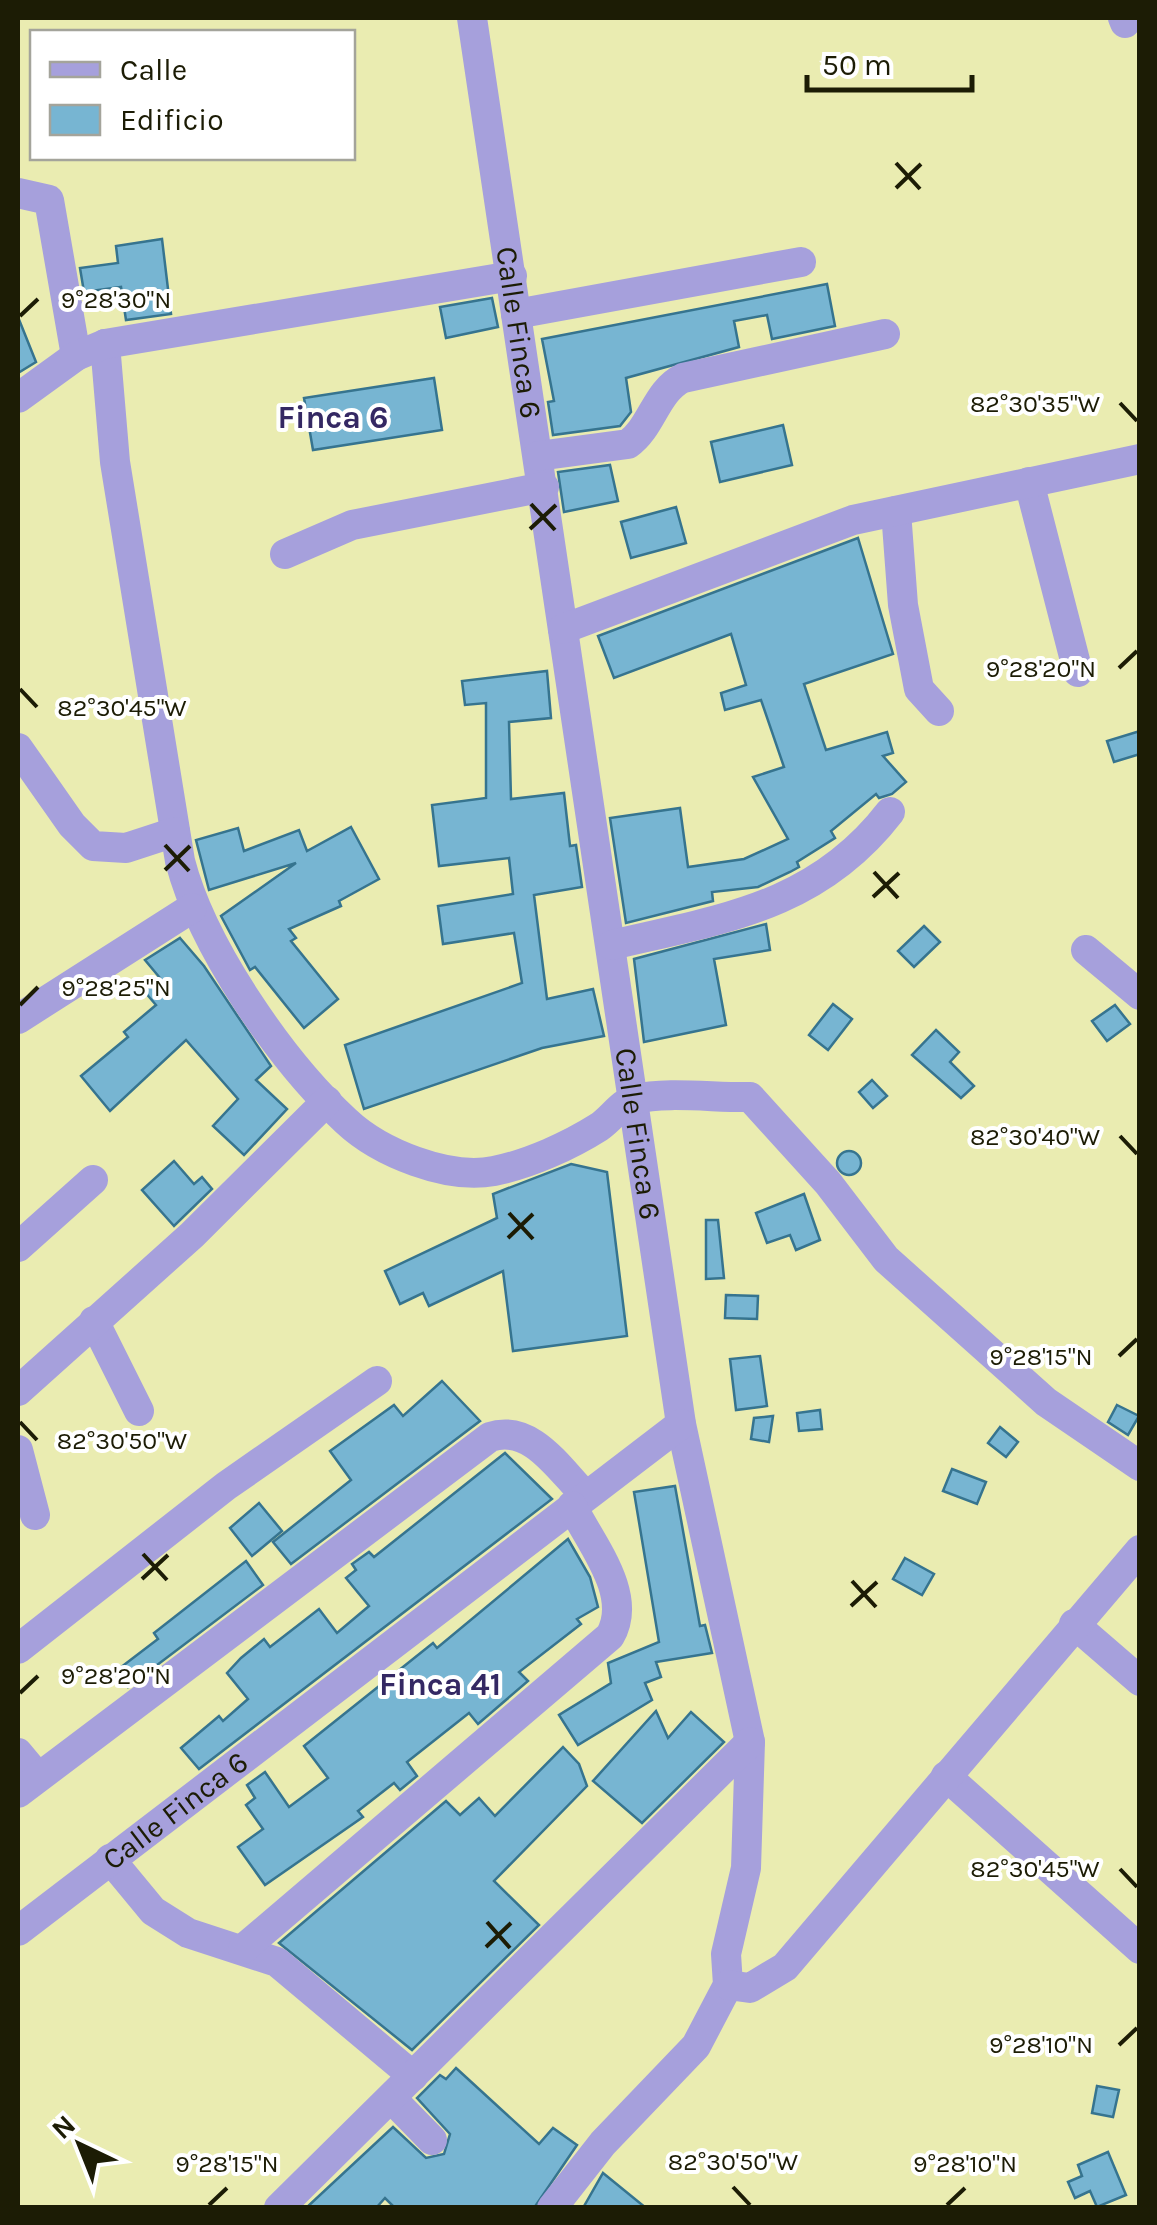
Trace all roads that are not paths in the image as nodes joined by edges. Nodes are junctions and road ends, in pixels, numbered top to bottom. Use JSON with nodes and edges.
{"nodes":[{"id":1,"x":472,"y":18,"type":"edge"},
{"id":2,"x":18,"y":193,"type":"edge"},
{"id":3,"x":801,"y":262,"type":"dead end"},
{"id":4,"x":512,"y":276,"type":"junction"},
{"id":5,"x":516,"y":314,"type":"junction"},
{"id":6,"x":885,"y":334,"type":"dead end"},
{"id":7,"x":105,"y":344,"type":"junction"},
{"id":8,"x":76,"y":356,"type":"junction"},
{"id":9,"x":18,"y":398,"type":"edge"},
{"id":10,"x":538,"y":456,"type":"junction"},
{"id":11,"x":1140,"y":459,"type":"edge"},
{"id":12,"x":1029,"y":482,"type":"junction"},
{"id":13,"x":544,"y":487,"type":"junction"},
{"id":14,"x":896,"y":511,"type":"junction"},
{"id":15,"x":285,"y":554,"type":"dead end"},
{"id":16,"x":563,"y":629,"type":"junction"},
{"id":17,"x":1078,"y":672,"type":"dead end"},
{"id":18,"x":940,"y":710,"type":"dead end"},
{"id":19,"x":18,"y":748,"type":"edge"},
{"id":20,"x":890,"y":812,"type":"dead end"},
{"id":21,"x":175,"y":832,"type":"junction"},
{"id":22,"x":192,"y":908,"type":"junction"},
{"id":23,"x":612,"y":945,"type":"junction"},
{"id":24,"x":1086,"y":950,"type":"dead end"},
{"id":25,"x":1140,"y":995,"type":"edge"},
{"id":26,"x":18,"y":1019,"type":"edge"},
{"id":27,"x":633,"y":1099,"type":"junction"},
{"id":28,"x":327,"y":1102,"type":"junction"},
{"id":29,"x":94,"y":1180,"type":"dead end"},
{"id":30,"x":18,"y":1247,"type":"edge"},
{"id":31,"x":94,"y":1321,"type":"junction"},
{"id":32,"x":377,"y":1381,"type":"dead end"},
{"id":33,"x":18,"y":1391,"type":"edge"},
{"id":34,"x":139,"y":1411,"type":"dead end"},
{"id":35,"x":681,"y":1424,"type":"junction"},
{"id":36,"x":18,"y":1450,"type":"edge"},
{"id":37,"x":1140,"y":1466,"type":"edge"},
{"id":38,"x":579,"y":1501,"type":"junction"},
{"id":39,"x":35,"y":1515,"type":"dead end"},
{"id":40,"x":1140,"y":1550,"type":"edge"},
{"id":41,"x":1074,"y":1624,"type":"junction"},
{"id":42,"x":18,"y":1649,"type":"edge"},
{"id":43,"x":1140,"y":1681,"type":"edge"},
{"id":44,"x":750,"y":1742,"type":"junction"},
{"id":45,"x":18,"y":1753,"type":"edge"},
{"id":46,"x":946,"y":1776,"type":"junction"},
{"id":47,"x":28,"y":1785,"type":"edge"},
{"id":48,"x":110,"y":1860,"type":"junction"},
{"id":49,"x":18,"y":1931,"type":"edge"},
{"id":50,"x":242,"y":1949,"type":"junction"},
{"id":51,"x":1140,"y":1949,"type":"edge"},
{"id":52,"x":728,"y":1986,"type":"junction"},
{"id":53,"x":413,"y":2076,"type":"junction"},
{"id":54,"x":391,"y":2098,"type":"junction"},
{"id":55,"x":432,"y":2140,"type":"dead end"},
{"id":56,"x":292,"y":2203,"type":"edge"},
{"id":57,"x":552,"y":2208,"type":"edge"}],
"edges":[{"from":1,"to":4,"type":"street","name":"Calle Finca 6"},
{"from":2,"to":8,"type":"street"},
{"from":3,"to":5,"type":"street"},
{"from":4,"to":5,"type":"street","name":"Calle Finca 6"},
{"from":4,"to":7,"type":"street"},
{"from":5,"to":10,"type":"street","name":"Calle Finca 6"},
{"from":6,"to":10,"type":"street"},
{"from":7,"to":8,"type":"street"},
{"from":7,"to":21,"type":"street"},
{"from":8,"to":9,"type":"street"},
{"from":10,"to":13,"type":"street","name":"Calle Finca 6"},
{"from":11,"to":12,"type":"street"},
{"from":12,"to":14,"type":"street"},
{"from":12,"to":17,"type":"street"},
{"from":13,"to":15,"type":"street"},
{"from":13,"to":16,"type":"street","name":"Calle Finca 6"},
{"from":14,"to":16,"type":"street"},
{"from":14,"to":18,"type":"street"},
{"from":16,"to":23,"type":"street","name":"Calle Finca 6"},
{"from":19,"to":21,"type":"street"},
{"from":20,"to":23,"type":"street"},
{"from":21,"to":22,"type":"street"},
{"from":22,"to":26,"type":"street"},
{"from":22,"to":28,"type":"street"},
{"from":23,"to":27,"type":"street","name":"Calle Finca 6"},
{"from":24,"to":25,"type":"street"},
{"from":27,"to":28,"type":"street"},
{"from":27,"to":35,"type":"street","name":"Calle Finca 6"},
{"from":27,"to":37,"type":"street"},
{"from":28,"to":31,"type":"street"},
{"from":29,"to":30,"type":"street"},
{"from":31,"to":33,"type":"street"},
{"from":31,"to":34,"type":"street"},
{"from":32,"to":42,"type":"street"},
{"from":35,"to":38,"type":"street","name":"Calle Finca 6"},
{"from":35,"to":44,"type":"street"},
{"from":36,"to":39,"type":"street"},
{"from":38,"to":47,"type":"street"},
{"from":38,"to":48,"type":"street","name":"Calle Finca 6"},
{"from":38,"to":50,"type":"street"},
{"from":40,"to":41,"type":"street"},
{"from":41,"to":43,"type":"street"},
{"from":41,"to":46,"type":"street"},
{"from":44,"to":52,"type":"street"},
{"from":44,"to":53,"type":"street"},
{"from":45,"to":47,"type":"street"},
{"from":46,"to":51,"type":"street"},
{"from":46,"to":52,"type":"street"},
{"from":48,"to":49,"type":"street","name":"Calle Finca 6"},
{"from":48,"to":50,"type":"street"},
{"from":50,"to":53,"type":"street"},
{"from":52,"to":57,"type":"street"},
{"from":53,"to":54,"type":"street"},
{"from":54,"to":55,"type":"street"},
{"from":54,"to":56,"type":"street"}]}
